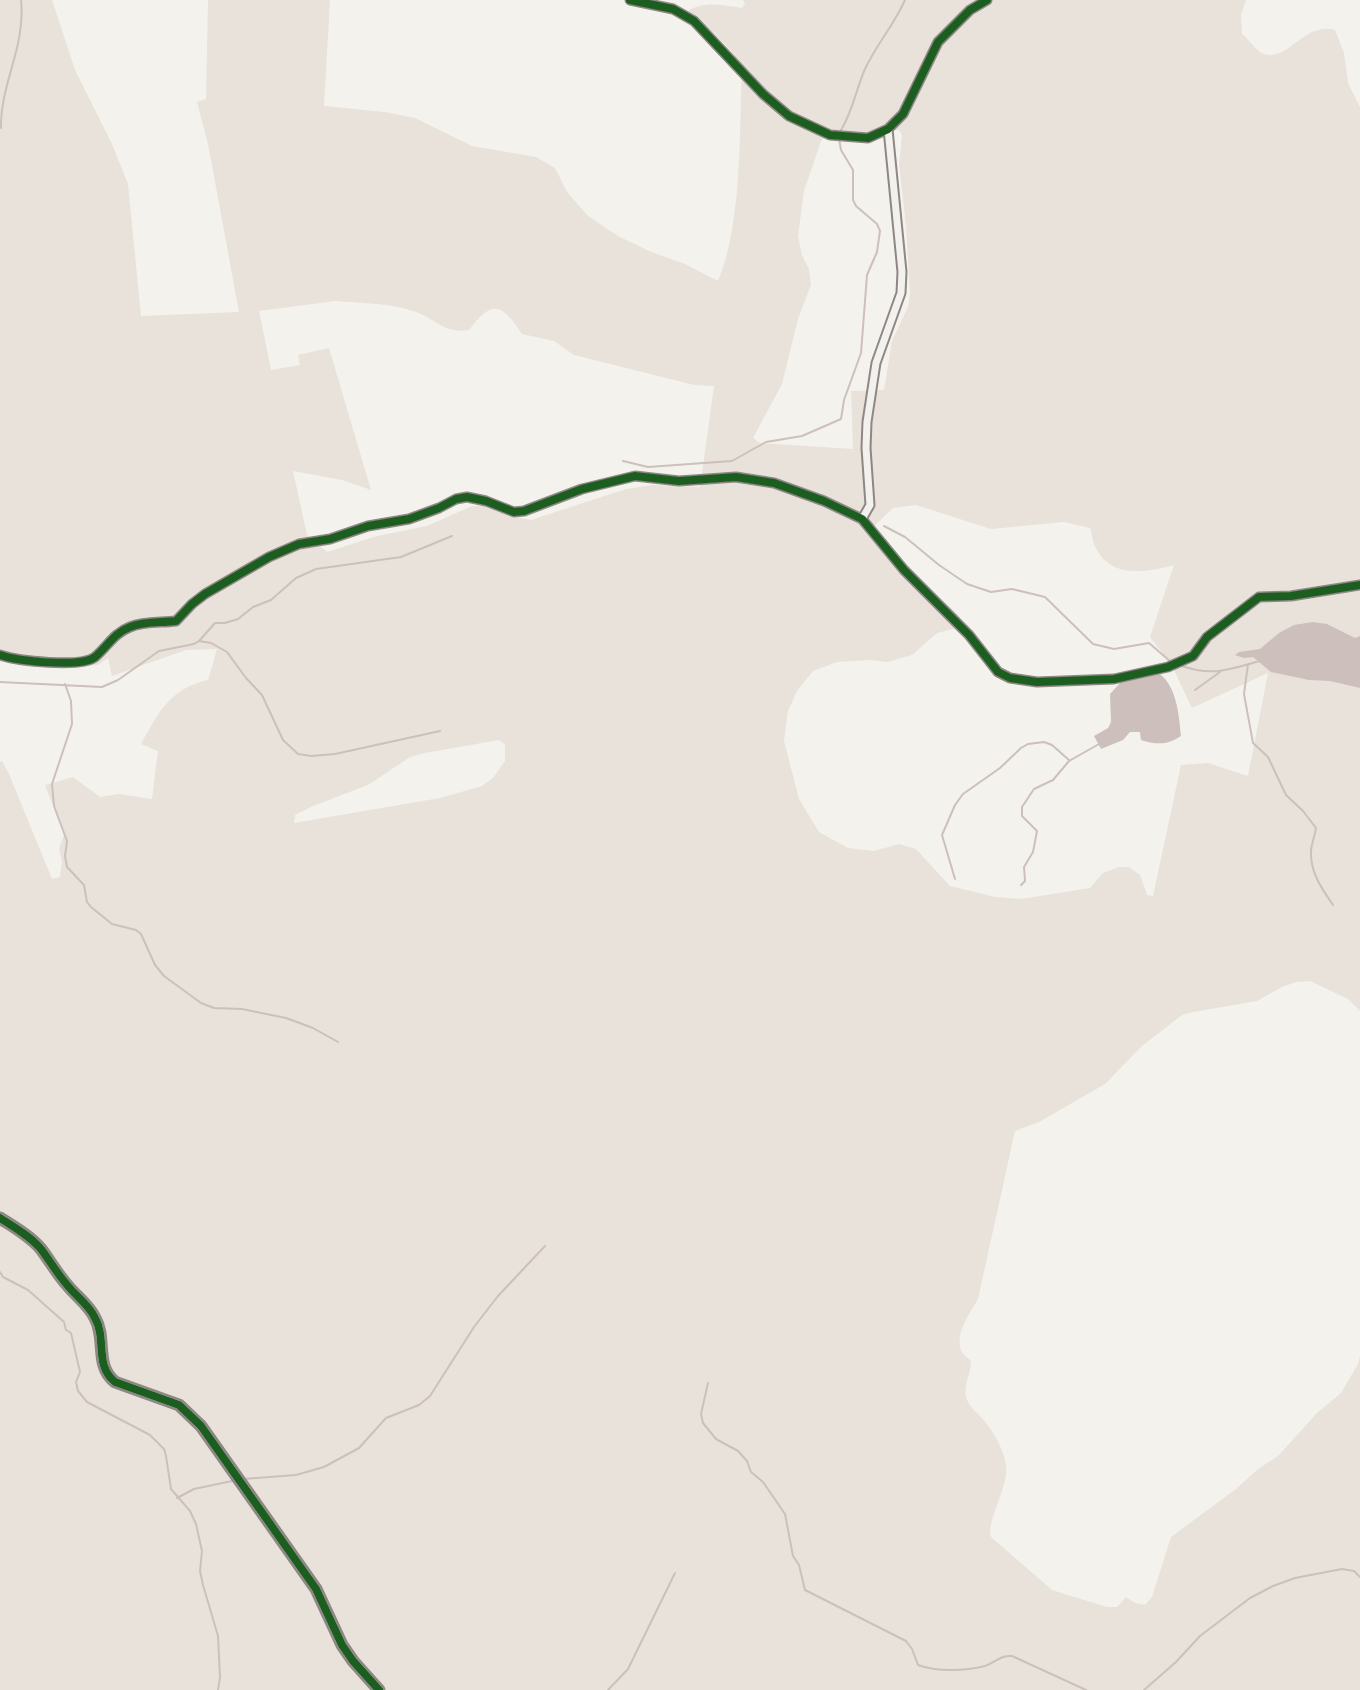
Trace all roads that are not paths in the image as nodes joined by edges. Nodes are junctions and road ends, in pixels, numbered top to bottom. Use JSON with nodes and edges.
{"nodes":[{"id":1,"x":630,"y":0,"type":"edge"},
{"id":2,"x":987,"y":0,"type":"edge"},
{"id":3,"x":888,"y":129,"type":"junction"},
{"id":4,"x":862,"y":519,"type":"junction"},
{"id":5,"x":1360,"y":585,"type":"edge"},
{"id":6,"x":0,"y":655,"type":"edge"},
{"id":7,"x":0,"y":1218,"type":"edge"},
{"id":8,"x":379,"y":1690,"type":"edge"}],
"edges":[{"from":1,"to":3,"type":"street"},
{"from":2,"to":3,"type":"street"},
{"from":3,"to":4,"type":"street"},
{"from":4,"to":5,"type":"street"},
{"from":4,"to":6,"type":"street"},
{"from":7,"to":8,"type":"street"}]}
